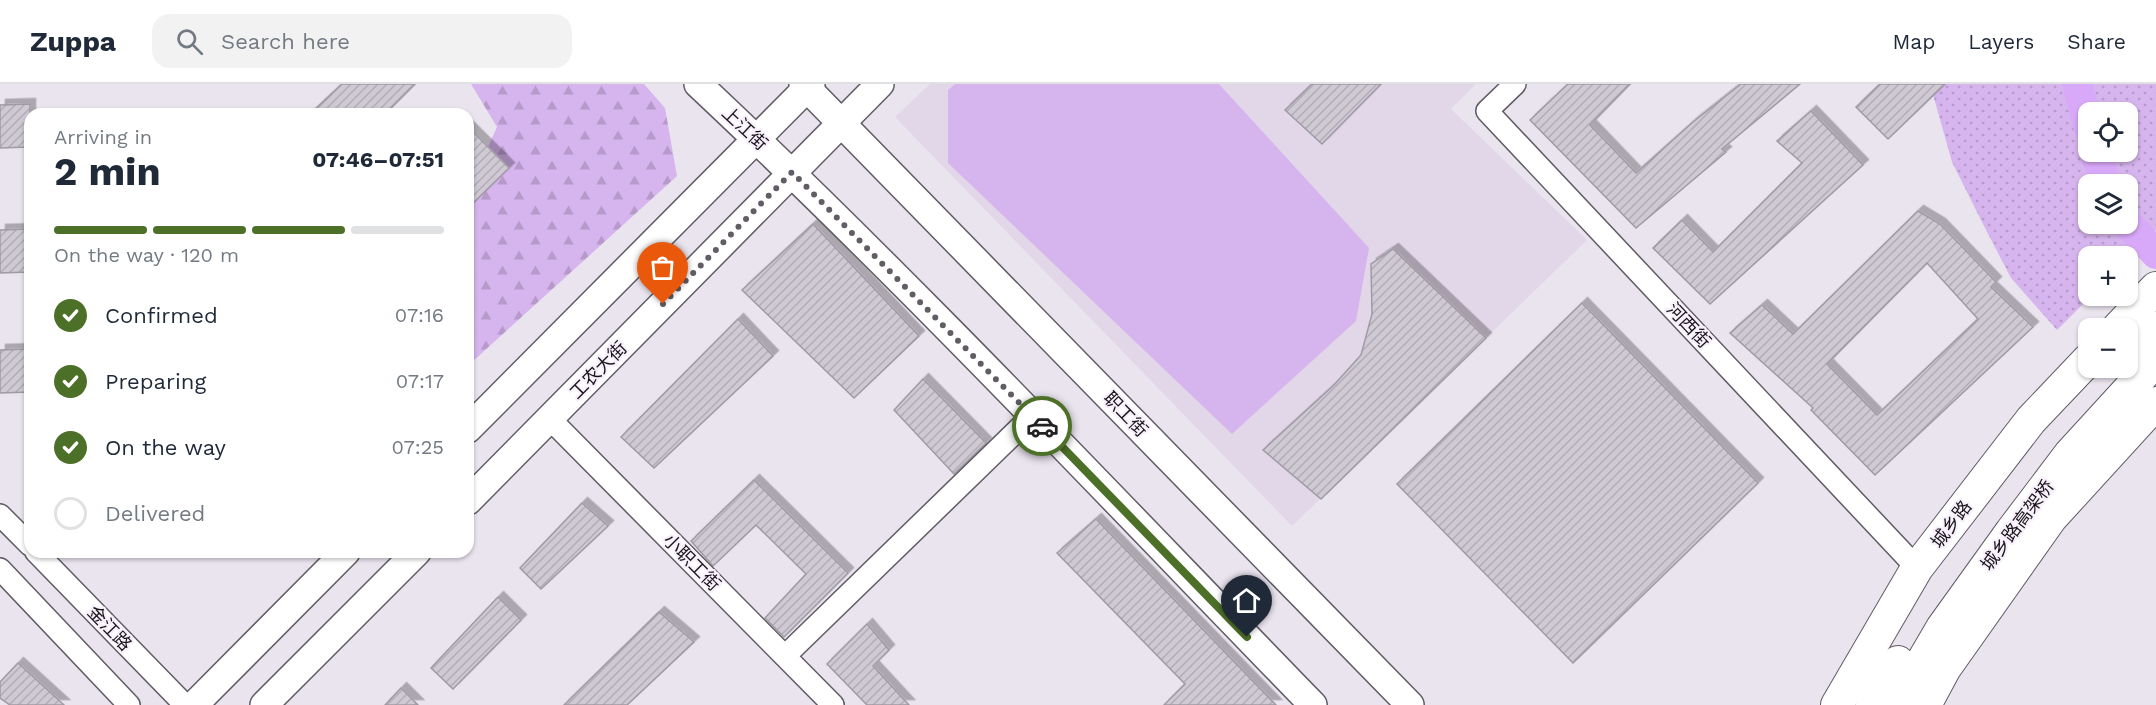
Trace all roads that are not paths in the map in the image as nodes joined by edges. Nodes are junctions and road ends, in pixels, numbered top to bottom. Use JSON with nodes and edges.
{"nodes":[{"id":1,"x":698,"y":84,"type":"edge"},
{"id":2,"x":880,"y":84,"type":"edge"},
{"id":3,"x":1515,"y":84,"type":"edge"},
{"id":4,"x":807,"y":85,"type":"edge"},
{"id":5,"x":842,"y":122,"type":"junction"},
{"id":6,"x":756,"y":139,"type":"junction"},
{"id":7,"x":792,"y":172,"type":"junction"},
{"id":8,"x":2156,"y":288,"type":"edge"},
{"id":9,"x":2128,"y":318,"type":"edge"},
{"id":10,"x":2156,"y":328,"type":"edge"},
{"id":11,"x":2138,"y":348,"type":"edge"},
{"id":12,"x":2156,"y":360,"type":"edge"},
{"id":13,"x":2078,"y":371,"type":"edge"},
{"id":14,"x":2111,"y":378,"type":"edge"},
{"id":15,"x":2156,"y":403,"type":"edge"},
{"id":16,"x":1032,"y":416,"type":"junction"},
{"id":17,"x":550,"y":418,"type":"junction"},
{"id":18,"x":474,"y":423,"type":"edge"},
{"id":19,"x":474,"y":495,"type":"edge"},
{"id":20,"x":0,"y":514,"type":"edge"},
{"id":21,"x":24,"y":539,"type":"edge"},
{"id":22,"x":42,"y":558,"type":"edge"},
{"id":23,"x":340,"y":558,"type":"edge"},
{"id":24,"x":411,"y":558,"type":"edge"},
{"id":25,"x":1917,"y":568,"type":"junction"},
{"id":26,"x":0,"y":569,"type":"edge"},
{"id":27,"x":785,"y":656,"type":"junction"},
{"id":28,"x":129,"y":705,"type":"edge"},
{"id":29,"x":184,"y":705,"type":"edge"},
{"id":30,"x":194,"y":705,"type":"edge"},
{"id":31,"x":264,"y":705,"type":"edge"},
{"id":32,"x":833,"y":705,"type":"edge"},
{"id":33,"x":1313,"y":705,"type":"edge"},
{"id":34,"x":1410,"y":705,"type":"edge"},
{"id":35,"x":1837,"y":705,"type":"edge"},
{"id":36,"x":1872,"y":705,"type":"edge"},
{"id":37,"x":1897,"y":705,"type":"edge"},
{"id":38,"x":1925,"y":705,"type":"edge"}],
"edges":[{"from":1,"to":6,"type":"main road","name":"上江街"},
{"from":2,"to":5,"type":"main road","name":"工农大街"},
{"from":3,"to":25,"type":"street","name":"河西街"},
{"from":4,"to":5,"type":"main road"},
{"from":4,"to":6,"type":"main road"},
{"from":5,"to":7,"type":"main road","name":"工农大街"},
{"from":5,"to":34,"type":"main road","name":"职工街"},
{"from":6,"to":7,"type":"main road","name":"上江街"},
{"from":6,"to":18,"type":"main road"},
{"from":7,"to":16,"type":"main road"},
{"from":7,"to":17,"type":"main road","name":"工农大街"},
{"from":8,"to":9,"type":"highway"},
{"from":10,"to":11,"type":"highway"},
{"from":12,"to":37,"type":"highway","name":"城乡路高架桥"},
{"from":13,"to":25,"type":"highway","name":"城乡路"},
{"from":14,"to":36,"type":"highway","name":"城乡路高架桥"},
{"from":15,"to":38,"type":"highway"},
{"from":16,"to":27,"type":"street"},
{"from":16,"to":33,"type":"main road"},
{"from":17,"to":19,"type":"main road","name":"工农大街"},
{"from":17,"to":27,"type":"street","name":"小职工街"},
{"from":20,"to":21,"type":"street"},
{"from":22,"to":29,"type":"street","name":"金江路"},
{"from":23,"to":30,"type":"main road"},
{"from":24,"to":31,"type":"main road"},
{"from":25,"to":35,"type":"highway","name":"城乡路"},
{"from":26,"to":28,"type":"street"},
{"from":27,"to":32,"type":"street","name":"小职工街"}]}
